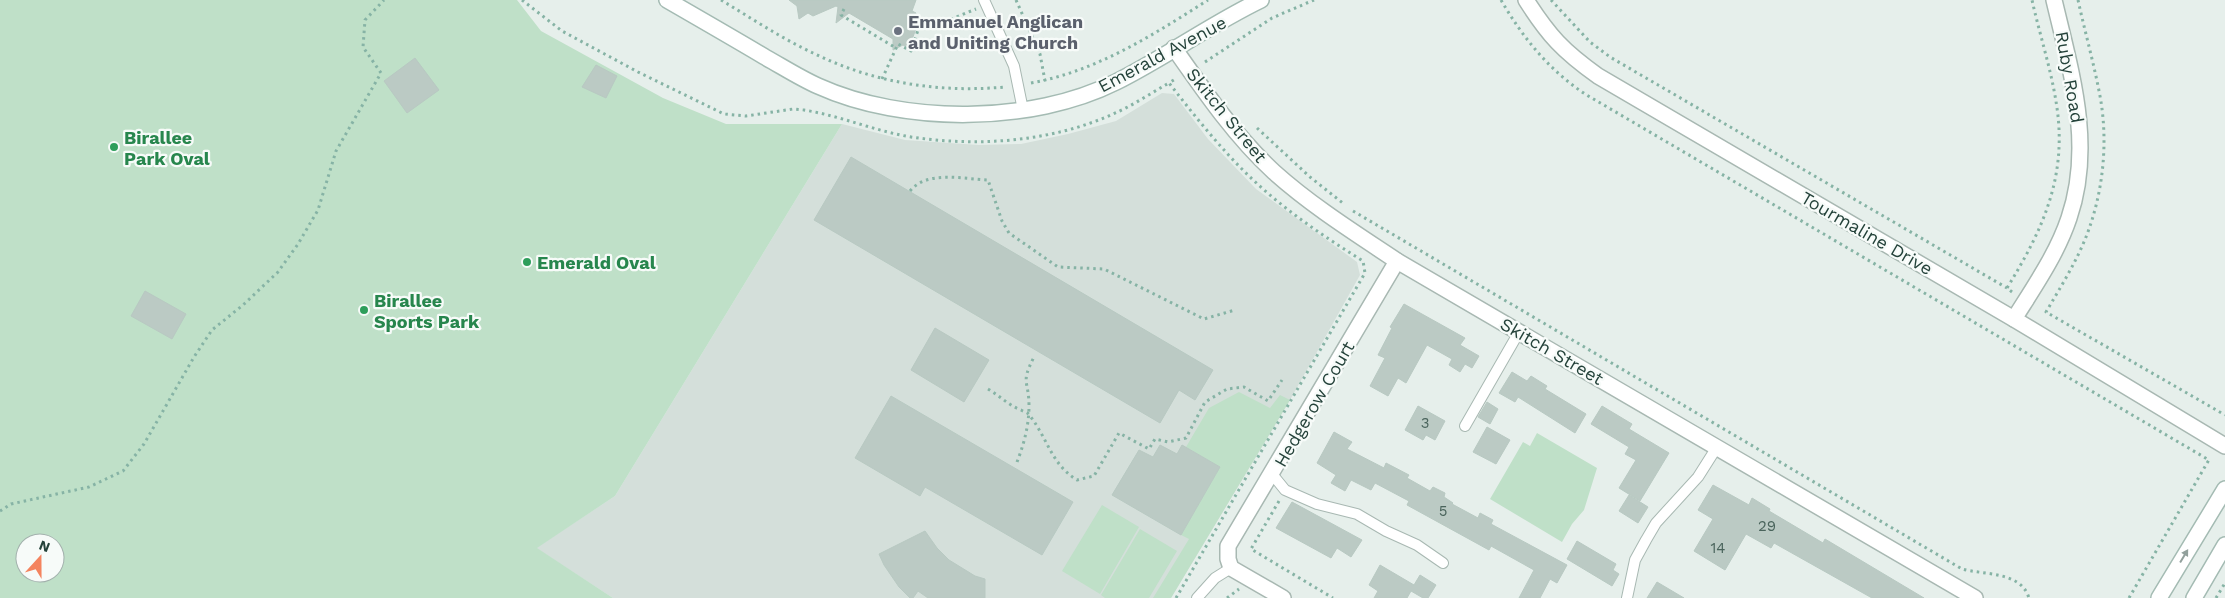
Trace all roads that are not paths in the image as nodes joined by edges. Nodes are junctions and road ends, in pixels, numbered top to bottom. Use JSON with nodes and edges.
{"nodes":[{"id":1,"x":667,"y":0,"type":"edge"},
{"id":2,"x":1262,"y":0,"type":"edge"},
{"id":3,"x":1526,"y":0,"type":"edge"},
{"id":4,"x":2054,"y":0,"type":"edge"},
{"id":5,"x":985,"y":2,"type":"edge"},
{"id":6,"x":1174,"y":48,"type":"junction"},
{"id":7,"x":1023,"y":110,"type":"junction"},
{"id":8,"x":1397,"y":261,"type":"junction"},
{"id":9,"x":2014,"y":319,"type":"junction"},
{"id":10,"x":1519,"y":332,"type":"junction"},
{"id":11,"x":1465,"y":426,"type":"dead end"},
{"id":12,"x":2222,"y":444,"type":"edge"},
{"id":13,"x":1718,"y":446,"type":"junction"},
{"id":14,"x":1272,"y":474,"type":"junction"},
{"id":15,"x":2225,"y":489,"type":"edge"},
{"id":16,"x":2225,"y":545,"type":"edge"},
{"id":17,"x":1442,"y":563,"type":"dead end"},
{"id":18,"x":1231,"y":568,"type":"junction"},
{"id":19,"x":1197,"y":598,"type":"edge"},
{"id":20,"x":1282,"y":598,"type":"edge"},
{"id":21,"x":1627,"y":598,"type":"edge"},
{"id":22,"x":1975,"y":598,"type":"edge"},
{"id":23,"x":2159,"y":598,"type":"edge"},
{"id":24,"x":2194,"y":598,"type":"edge"}],
"edges":[{"from":1,"to":7,"type":"street","name":"Emerald Avenue"},
{"from":2,"to":6,"type":"street","name":"Emerald Avenue"},
{"from":3,"to":9,"type":"street","name":"Tourmaline Drive"},
{"from":4,"to":9,"type":"street","name":"Ruby Road"},
{"from":5,"to":7,"type":"lane"},
{"from":6,"to":7,"type":"street","name":"Emerald Avenue"},
{"from":6,"to":8,"type":"street","name":"Skitch Street"},
{"from":8,"to":10,"type":"street","name":"Skitch Street"},
{"from":8,"to":14,"type":"street","name":"Hedgerow Court"},
{"from":9,"to":12,"type":"street","name":"Tourmaline Drive"},
{"from":10,"to":11,"type":"lane"},
{"from":10,"to":13,"type":"street","name":"Skitch Street"},
{"from":13,"to":21,"type":"lane"},
{"from":13,"to":22,"type":"street","name":"Skitch Street"},
{"from":14,"to":17,"type":"lane"},
{"from":14,"to":18,"type":"street","name":"Hedgerow Court"},
{"from":23,"to":15,"type":"street","one_way":true},
{"from":16,"to":24,"type":"street"},
{"from":18,"to":19,"type":"lane"},
{"from":18,"to":20,"type":"street"}]}
